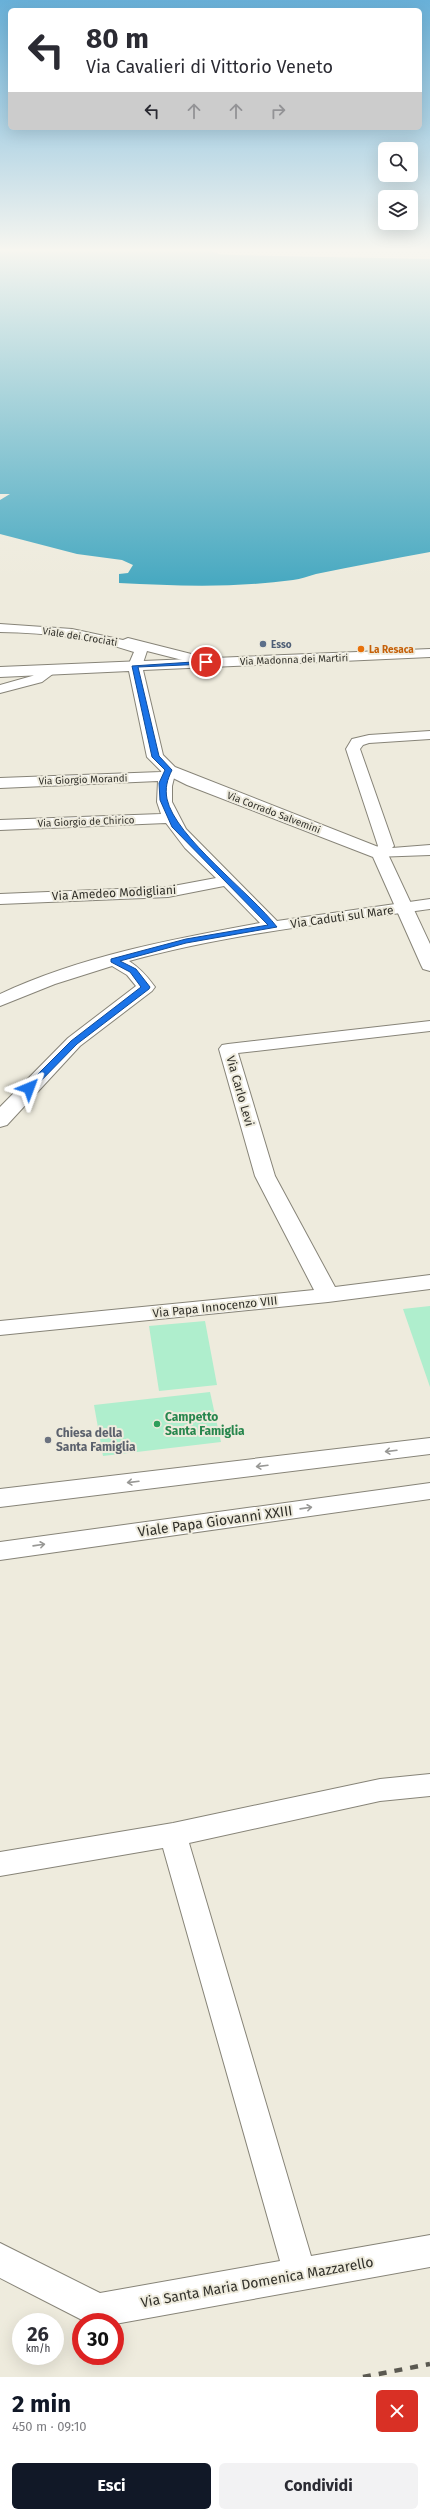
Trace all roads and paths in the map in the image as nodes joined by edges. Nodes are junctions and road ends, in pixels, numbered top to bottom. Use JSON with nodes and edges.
{"nodes":[{"id":1,"x":0,"y":628,"type":"edge"},
{"id":2,"x":114,"y":640,"type":"junction"},
{"id":3,"x":147,"y":646,"type":"junction"},
{"id":4,"x":430,"y":653,"type":"edge"},
{"id":5,"x":206,"y":662,"type":"junction"},
{"id":6,"x":160,"y":665,"type":"junction"},
{"id":7,"x":135,"y":666,"type":"junction"},
{"id":8,"x":51,"y":670,"type":"junction"},
{"id":9,"x":0,"y":672,"type":"edge"},
{"id":10,"x":0,"y":689,"type":"edge"},
{"id":11,"x":430,"y":735,"type":"edge"},
{"id":12,"x":167,"y":773,"type":"junction"},
{"id":13,"x":0,"y":783,"type":"edge"},
{"id":14,"x":171,"y":818,"type":"junction"},
{"id":15,"x":0,"y":825,"type":"edge"},
{"id":16,"x":430,"y":850,"type":"edge"},
{"id":17,"x":380,"y":854,"type":"junction"},
{"id":18,"x":228,"y":880,"type":"junction"},
{"id":19,"x":0,"y":899,"type":"edge"},
{"id":20,"x":430,"y":904,"type":"edge"},
{"id":21,"x":405,"y":907,"type":"junction"},
{"id":22,"x":273,"y":927,"type":"junction"},
{"id":23,"x":114,"y":960,"type":"junction"},
{"id":24,"x":430,"y":965,"type":"edge"},
{"id":25,"x":0,"y":1001,"type":"edge"},
{"id":26,"x":430,"y":1026,"type":"edge"},
{"id":27,"x":0,"y":1121,"type":"edge"},
{"id":28,"x":430,"y":1282,"type":"edge"},
{"id":29,"x":328,"y":1295,"type":"junction"},
{"id":30,"x":0,"y":1328,"type":"edge"},
{"id":31,"x":430,"y":1446,"type":"edge"},
{"id":32,"x":430,"y":1491,"type":"edge"},
{"id":33,"x":0,"y":1498,"type":"edge"},
{"id":34,"x":0,"y":1551,"type":"edge"},
{"id":35,"x":430,"y":1785,"type":"edge"},
{"id":36,"x":173,"y":1834,"type":"junction"},
{"id":37,"x":0,"y":1864,"type":"edge"},
{"id":38,"x":430,"y":2251,"type":"edge"},
{"id":39,"x":0,"y":2260,"type":"edge"},
{"id":40,"x":300,"y":2274,"type":"junction"}],
"edges":[{"from":1,"to":2,"type":"street","name":"Viale dei Crociati"},
{"from":2,"to":3,"type":"street"},
{"from":2,"to":7,"type":"street","name":"Viale dei Crociati"},
{"from":3,"to":5,"type":"street"},
{"from":3,"to":6,"type":"street"},
{"from":4,"to":5,"type":"main road","name":"Via Madonna dei Martiri"},
{"from":5,"to":6,"type":"main road","name":"Via Madonna dei Martiri"},
{"from":6,"to":7,"type":"main road","name":"Via Madonna dei Martiri"},
{"from":7,"to":8,"type":"main road","name":"Via Madonna dei Martiri"},
{"from":7,"to":12,"type":"main road"},
{"from":8,"to":9,"type":"main road","name":"Via Madonna dei Martiri"},
{"from":8,"to":10,"type":"street"},
{"from":11,"to":17,"type":"street"},
{"from":12,"to":13,"type":"street","name":"Via Giorgio Morandi"},
{"from":12,"to":14,"type":"street"},
{"from":12,"to":17,"type":"main road","name":"Via Corrado Salvemini"},
{"from":14,"to":15,"type":"street","name":"Via Giorgio de Chirico"},
{"from":14,"to":18,"type":"street"},
{"from":16,"to":17,"type":"street"},
{"from":17,"to":21,"type":"main road"},
{"from":18,"to":19,"type":"street","name":"Via Amedeo Modigliani"},
{"from":18,"to":22,"type":"street"},
{"from":20,"to":21,"type":"street","name":"Via Caduti sul Mare"},
{"from":21,"to":22,"type":"street","name":"Via Caduti sul Mare"},
{"from":21,"to":24,"type":"main road"},
{"from":22,"to":23,"type":"street","name":"Via Caduti sul Mare"},
{"from":23,"to":25,"type":"street","name":"Via Caduti sul Mare"},
{"from":23,"to":27,"type":"street"},
{"from":26,"to":29,"type":"street","name":"Via Carlo Levi"},
{"from":28,"to":29,"type":"street","name":"Via Papa Innocenzo VIII"},
{"from":29,"to":30,"type":"street","name":"Via Papa Innocenzo VIII"},
{"from":31,"to":33,"type":"street","one_way":true},
{"from":34,"to":32,"type":"street","name":"Viale Papa Giovanni XXIII","one_way":true},
{"from":35,"to":36,"type":"street"},
{"from":36,"to":37,"type":"street"},
{"from":36,"to":40,"type":"street"},
{"from":38,"to":40,"type":"street","name":"Via Santa Maria Domenica Mazzarello"},
{"from":39,"to":40,"type":"street","name":"Via Santa Maria Domenica Mazzarello"}]}
